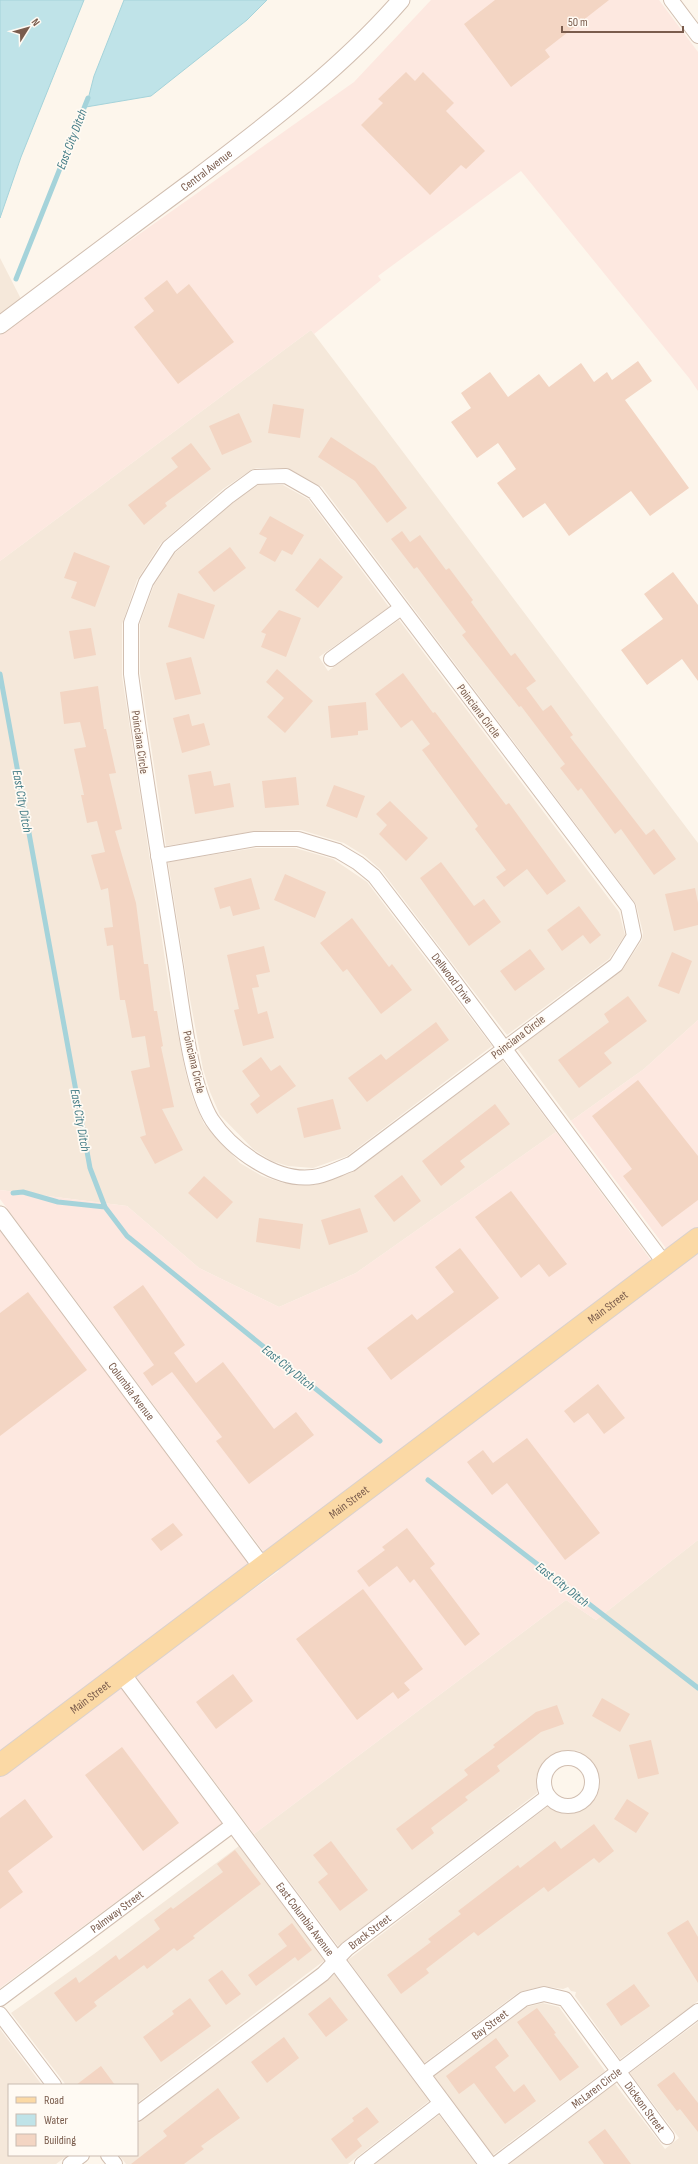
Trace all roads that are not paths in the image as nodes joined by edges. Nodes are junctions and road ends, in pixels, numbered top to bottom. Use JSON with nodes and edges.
{"nodes":[{"id":1,"x":401,"y":0,"type":"edge"},
{"id":2,"x":671,"y":0,"type":"edge"},
{"id":3,"x":698,"y":36,"type":"edge"},
{"id":4,"x":0,"y":325,"type":"edge"},
{"id":5,"x":401,"y":608,"type":"junction"},
{"id":6,"x":331,"y":659,"type":"dead end"},
{"id":7,"x":158,"y":856,"type":"junction"},
{"id":8,"x":505,"y":1047,"type":"junction"},
{"id":9,"x":0,"y":1215,"type":"edge"},
{"id":10,"x":698,"y":1239,"type":"edge"},
{"id":11,"x":665,"y":1264,"type":"junction"},
{"id":12,"x":263,"y":1568,"type":"junction"},
{"id":13,"x":122,"y":1674,"type":"junction"},
{"id":14,"x":0,"y":1765,"type":"edge"},
{"id":15,"x":548,"y":1796,"type":"dead end"},
{"id":16,"x":234,"y":1824,"type":"junction"},
{"id":17,"x":337,"y":1960,"type":"junction"},
{"id":18,"x":0,"y":1999,"type":"edge"},
{"id":19,"x":565,"y":1999,"type":"joint"},
{"id":20,"x":698,"y":2011,"type":"edge"},
{"id":21,"x":0,"y":2014,"type":"edge"},
{"id":22,"x":617,"y":2072,"type":"junction"},
{"id":23,"x":422,"y":2076,"type":"junction"},
{"id":24,"x":53,"y":2084,"type":"edge"},
{"id":25,"x":442,"y":2102,"type":"junction"},
{"id":26,"x":138,"y":2113,"type":"edge"},
{"id":27,"x":667,"y":2137,"type":"dead end"},
{"id":28,"x":81,"y":2156,"type":"edge"},
{"id":29,"x":70,"y":2164,"type":"edge"},
{"id":30,"x":362,"y":2164,"type":"edge"},
{"id":31,"x":488,"y":2164,"type":"edge"},
{"id":32,"x":496,"y":2164,"type":"edge"}],
"edges":[{"from":1,"to":4,"type":"street","name":"Central Avenue"},
{"from":2,"to":3,"type":"street"},
{"from":5,"to":6,"type":"street"},
{"from":5,"to":7,"type":"street","name":"Poinciana Circle"},
{"from":5,"to":8,"type":"street","name":"Poinciana Circle"},
{"from":7,"to":8,"type":"street","name":"Dellwood Drive"},
{"from":7,"to":8,"type":"street","name":"Poinciana Circle"},
{"from":8,"to":11,"type":"street","name":"Dellwood Drive"},
{"from":9,"to":12,"type":"street","name":"Columbia Avenue"},
{"from":10,"to":11,"type":"main road","name":"Main Street"},
{"from":11,"to":12,"type":"main road","name":"Main Street"},
{"from":12,"to":13,"type":"main road","name":"Main Street"},
{"from":13,"to":14,"type":"main road","name":"Main Street"},
{"from":13,"to":16,"type":"street","name":"East Columbia Avenue"},
{"from":15,"to":17,"type":"street","name":"Brack Street"},
{"from":16,"to":17,"type":"street","name":"East Columbia Avenue"},
{"from":16,"to":18,"type":"street","name":"Palmway Street"},
{"from":17,"to":23,"type":"street","name":"East Columbia Avenue"},
{"from":17,"to":26,"type":"street","name":"Brack Street"},
{"from":19,"to":22,"type":"street","name":"Dickson Street"},
{"from":19,"to":23,"type":"street","name":"Bay Street"},
{"from":20,"to":22,"type":"street","name":"McLaren Circle"},
{"from":21,"to":24,"type":"street"},
{"from":22,"to":27,"type":"street","name":"Dickson Street"},
{"from":22,"to":32,"type":"street","name":"McLaren Circle"},
{"from":23,"to":25,"type":"street","name":"East Columbia Avenue"},
{"from":25,"to":30,"type":"street"},
{"from":25,"to":31,"type":"street","name":"East Columbia Avenue"},
{"from":28,"to":29,"type":"street"}]}
